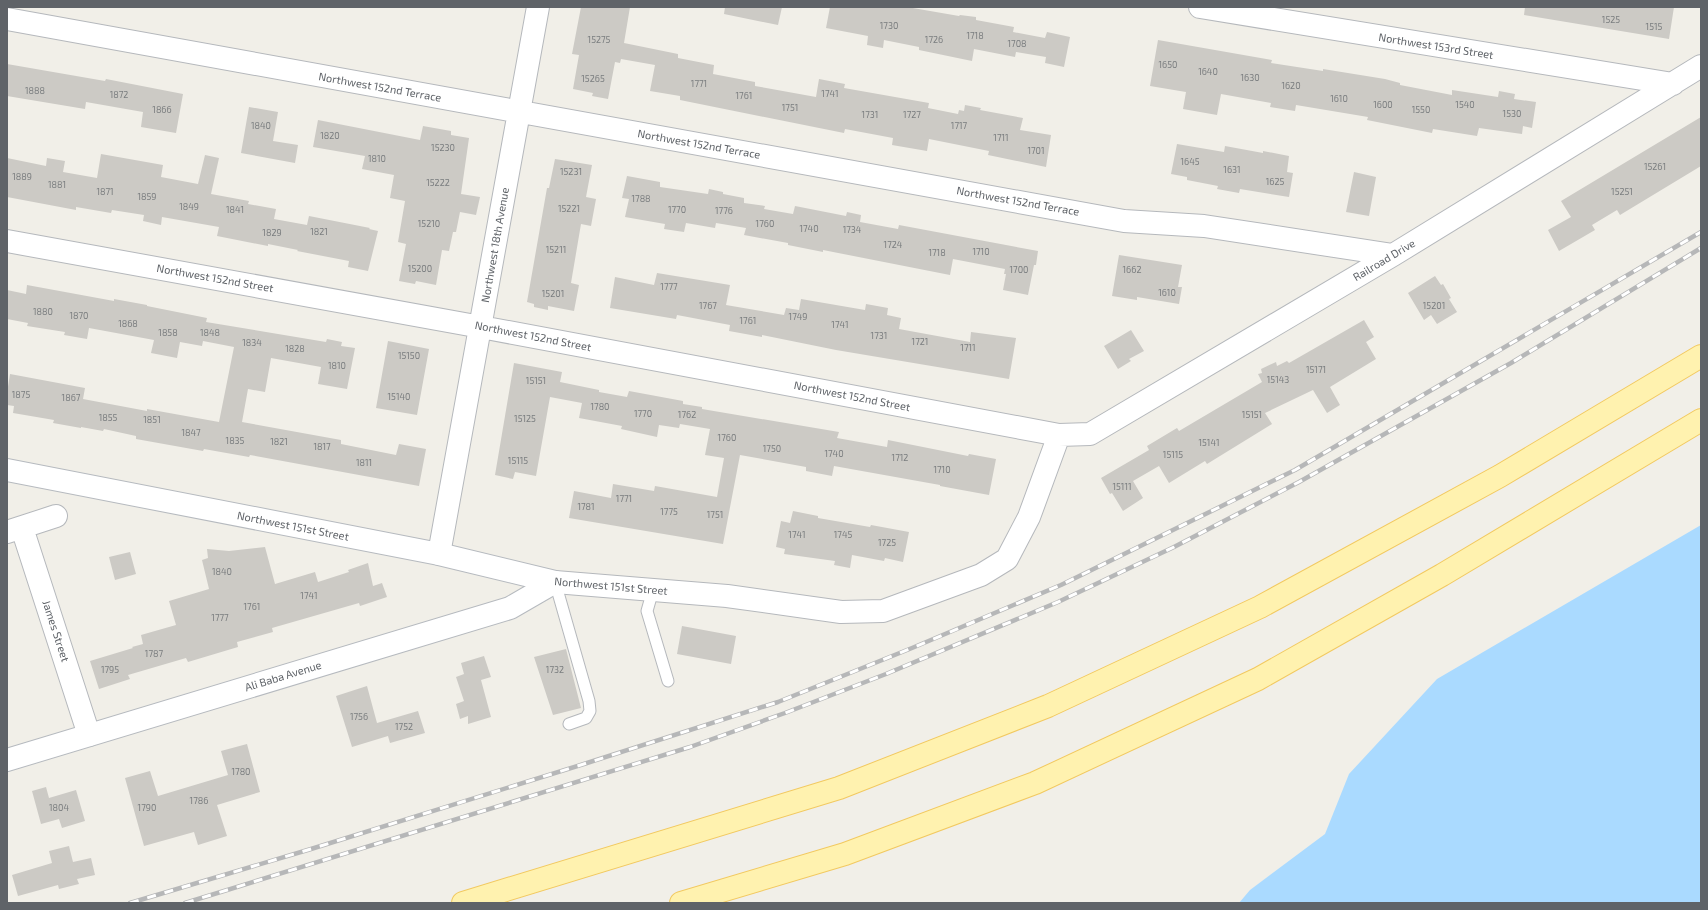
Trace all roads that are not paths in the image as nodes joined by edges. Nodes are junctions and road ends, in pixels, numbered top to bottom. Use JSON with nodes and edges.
{"nodes":[{"id":1,"x":538,"y":7,"type":"edge"},
{"id":2,"x":1200,"y":7,"type":"edge"},
{"id":3,"x":7,"y":19,"type":"edge"},
{"id":4,"x":1701,"y":66,"type":"edge"},
{"id":5,"x":1673,"y":84,"type":"junction"},
{"id":6,"x":518,"y":112,"type":"junction"},
{"id":7,"x":7,"y":241,"type":"edge"},
{"id":8,"x":1393,"y":255,"type":"junction"},
{"id":9,"x":481,"y":327,"type":"junction"},
{"id":10,"x":1701,"y":356,"type":"edge"},
{"id":11,"x":1701,"y":420,"type":"edge"},
{"id":12,"x":1059,"y":435,"type":"junction"},
{"id":13,"x":7,"y":470,"type":"edge"},
{"id":14,"x":56,"y":516,"type":"dead end"},
{"id":15,"x":15,"y":530,"type":"edge"},
{"id":16,"x":439,"y":554,"type":"junction"},
{"id":17,"x":555,"y":582,"type":"junction"},
{"id":18,"x":653,"y":590,"type":"junction"},
{"id":19,"x":668,"y":681,"type":"dead end"},
{"id":20,"x":569,"y":724,"type":"dead end"},
{"id":21,"x":89,"y":735,"type":"junction"},
{"id":22,"x":7,"y":760,"type":"edge"},
{"id":23,"x":463,"y":903,"type":"edge"},
{"id":24,"x":681,"y":903,"type":"edge"}],
"edges":[{"from":1,"to":6,"type":"street","name":"Northwest 18th Avenue"},
{"from":2,"to":5,"type":"street","name":"Northwest 153rd Street"},
{"from":3,"to":6,"type":"street","name":"Northwest 152nd Terrace"},
{"from":4,"to":5,"type":"street","name":"Railroad Drive"},
{"from":5,"to":8,"type":"street","name":"Railroad Drive"},
{"from":6,"to":8,"type":"street","name":"Northwest 152nd Terrace"},
{"from":6,"to":9,"type":"street","name":"Northwest 18th Avenue"},
{"from":7,"to":9,"type":"street","name":"Northwest 152nd Street"},
{"from":8,"to":12,"type":"street","name":"Railroad Drive"},
{"from":9,"to":12,"type":"street","name":"Northwest 152nd Street"},
{"from":9,"to":16,"type":"street","name":"Northwest 18th Avenue"},
{"from":10,"to":23,"type":"main road"},
{"from":11,"to":24,"type":"main road"},
{"from":12,"to":18,"type":"street","name":"Northwest 151st Street"},
{"from":13,"to":16,"type":"street","name":"Northwest 151st Street"},
{"from":14,"to":15,"type":"street"},
{"from":15,"to":21,"type":"street","name":"James Street"},
{"from":16,"to":17,"type":"street","name":"Northwest 151st Street"},
{"from":17,"to":18,"type":"street","name":"Northwest 151st Street"},
{"from":17,"to":20,"type":"lane"},
{"from":17,"to":21,"type":"street","name":"Ali Baba Avenue"},
{"from":18,"to":19,"type":"lane"},
{"from":21,"to":22,"type":"street","name":"Ali Baba Avenue"}]}
